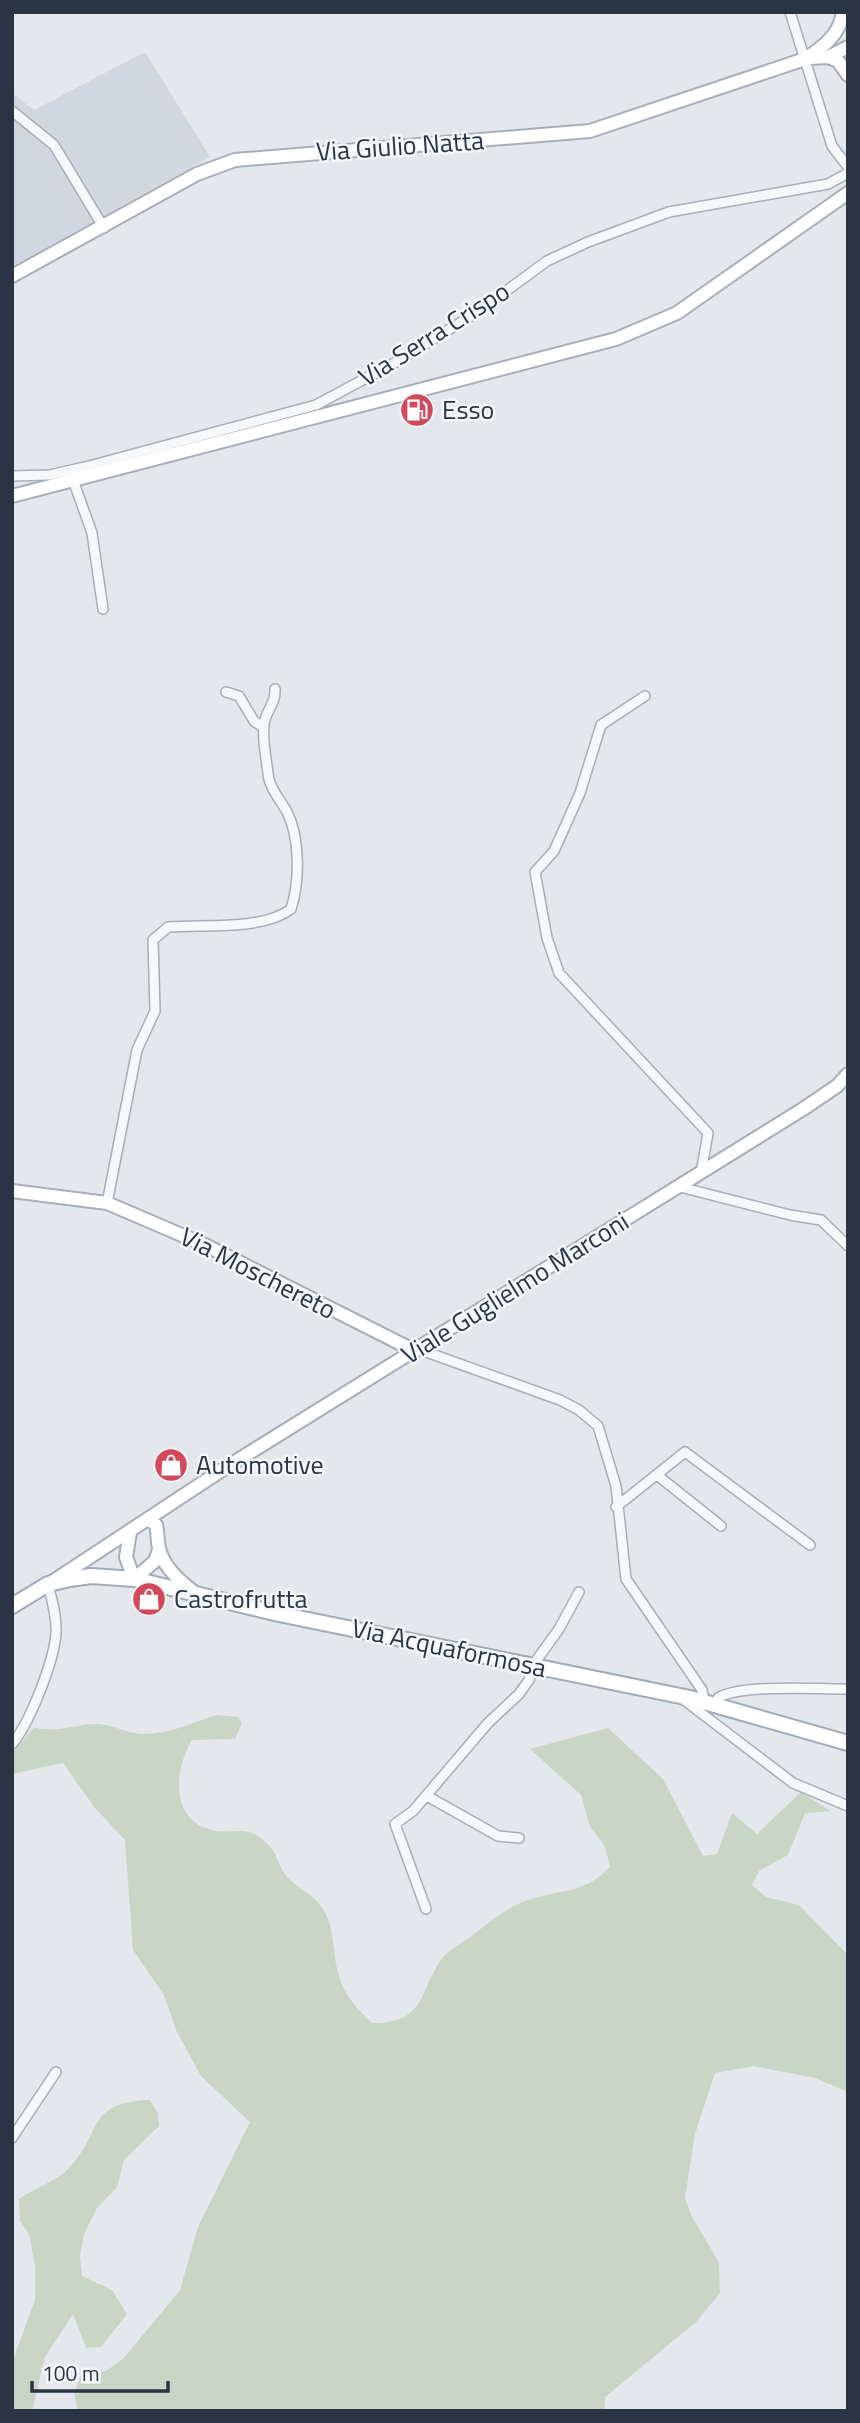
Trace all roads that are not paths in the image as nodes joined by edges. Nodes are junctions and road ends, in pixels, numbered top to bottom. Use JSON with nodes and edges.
{"nodes":[{"id":1,"x":790,"y":12,"type":"edge"},
{"id":2,"x":846,"y":14,"type":"edge"},
{"id":3,"x":848,"y":46,"type":"edge"},
{"id":4,"x":826,"y":51,"type":"junction"},
{"id":5,"x":805,"y":59,"type":"junction"},
{"id":6,"x":848,"y":75,"type":"edge"},
{"id":7,"x":14,"y":114,"type":"edge"},
{"id":8,"x":848,"y":167,"type":"edge"},
{"id":9,"x":848,"y":173,"type":"edge"},
{"id":10,"x":848,"y":193,"type":"edge"},
{"id":11,"x":104,"y":228,"type":"junction"},
{"id":12,"x":12,"y":276,"type":"edge"},
{"id":13,"x":12,"y":476,"type":"edge"},
{"id":14,"x":73,"y":480,"type":"junction"},
{"id":15,"x":12,"y":496,"type":"edge"},
{"id":16,"x":103,"y":609,"type":"dead end"},
{"id":17,"x":275,"y":689,"type":"dead end"},
{"id":18,"x":226,"y":692,"type":"dead end"},
{"id":19,"x":645,"y":696,"type":"dead end"},
{"id":20,"x":264,"y":728,"type":"junction"},
{"id":21,"x":848,"y":1073,"type":"edge"},
{"id":22,"x":701,"y":1173,"type":"junction"},
{"id":23,"x":680,"y":1187,"type":"junction"},
{"id":24,"x":12,"y":1191,"type":"edge"},
{"id":25,"x":103,"y":1202,"type":"junction"},
{"id":26,"x":848,"y":1246,"type":"edge"},
{"id":27,"x":416,"y":1350,"type":"junction"},
{"id":28,"x":657,"y":1475,"type":"junction"},
{"id":29,"x":616,"y":1507,"type":"junction"},
{"id":30,"x":153,"y":1524,"type":"junction"},
{"id":31,"x":721,"y":1526,"type":"dead end"},
{"id":32,"x":130,"y":1531,"type":"junction"},
{"id":33,"x":810,"y":1545,"type":"dead end"},
{"id":34,"x":159,"y":1550,"type":"junction"},
{"id":35,"x":134,"y":1579,"type":"junction"},
{"id":36,"x":48,"y":1584,"type":"junction"},
{"id":37,"x":195,"y":1592,"type":"junction"},
{"id":38,"x":579,"y":1592,"type":"dead end"},
{"id":39,"x":12,"y":1606,"type":"edge"},
{"id":40,"x":533,"y":1665,"type":"junction"},
{"id":41,"x":848,"y":1689,"type":"edge"},
{"id":42,"x":680,"y":1696,"type":"junction"},
{"id":43,"x":710,"y":1704,"type":"junction"},
{"id":44,"x":848,"y":1743,"type":"edge"},
{"id":45,"x":12,"y":1744,"type":"edge"},
{"id":46,"x":427,"y":1796,"type":"junction"},
{"id":47,"x":848,"y":1806,"type":"edge"},
{"id":48,"x":519,"y":1838,"type":"dead end"},
{"id":49,"x":426,"y":1909,"type":"dead end"},
{"id":50,"x":56,"y":2072,"type":"dead end"},
{"id":51,"x":12,"y":2138,"type":"edge"}],
"edges":[{"from":1,"to":5,"type":"street"},
{"from":2,"to":4,"type":"street"},
{"from":3,"to":4,"type":"street"},
{"from":4,"to":5,"type":"street","name":"Via Giulio Natta"},
{"from":4,"to":6,"type":"street"},
{"from":5,"to":8,"type":"street"},
{"from":5,"to":11,"type":"street","name":"Via Giulio Natta"},
{"from":7,"to":11,"type":"street"},
{"from":9,"to":13,"type":"street","name":"Via Serra Crispo"},
{"from":10,"to":14,"type":"street"},
{"from":11,"to":12,"type":"street","name":"Via Giulio Natta"},
{"from":14,"to":15,"type":"street"},
{"from":14,"to":16,"type":"street"},
{"from":17,"to":20,"type":"street"},
{"from":18,"to":20,"type":"street"},
{"from":19,"to":22,"type":"street"},
{"from":20,"to":25,"type":"street"},
{"from":21,"to":22,"type":"street","name":"Viale Guglielmo Marconi"},
{"from":22,"to":23,"type":"street","name":"Viale Guglielmo Marconi"},
{"from":23,"to":26,"type":"street"},
{"from":23,"to":27,"type":"street","name":"Viale Guglielmo Marconi"},
{"from":24,"to":25,"type":"street","name":"Via Moschereto"},
{"from":25,"to":27,"type":"street","name":"Via Moschereto"},
{"from":27,"to":29,"type":"street"},
{"from":27,"to":30,"type":"street","name":"Viale Guglielmo Marconi"},
{"from":28,"to":29,"type":"street"},
{"from":28,"to":31,"type":"street"},
{"from":28,"to":33,"type":"street"},
{"from":29,"to":43,"type":"street"},
{"from":30,"to":32,"type":"street","name":"Viale Guglielmo Marconi"},
{"from":30,"to":34,"type":"street"},
{"from":32,"to":35,"type":"street"},
{"from":32,"to":36,"type":"street","name":"Viale Guglielmo Marconi"},
{"from":34,"to":35,"type":"street"},
{"from":34,"to":37,"type":"street"},
{"from":35,"to":36,"type":"main road","name":"Via Acquaformosa"},
{"from":35,"to":37,"type":"main road","name":"Via Acquaformosa"},
{"from":36,"to":39,"type":"main road"},
{"from":36,"to":45,"type":"street"},
{"from":37,"to":40,"type":"main road","name":"Via Acquaformosa"},
{"from":38,"to":40,"type":"street"},
{"from":40,"to":42,"type":"main road","name":"Via Acquaformosa"},
{"from":40,"to":46,"type":"street"},
{"from":41,"to":43,"type":"street"},
{"from":42,"to":43,"type":"main road","name":"Via Acquaformosa"},
{"from":42,"to":47,"type":"street"},
{"from":43,"to":44,"type":"main road","name":"Via Acquaformosa"},
{"from":46,"to":48,"type":"street"},
{"from":46,"to":49,"type":"street"},
{"from":50,"to":51,"type":"street"}]}
